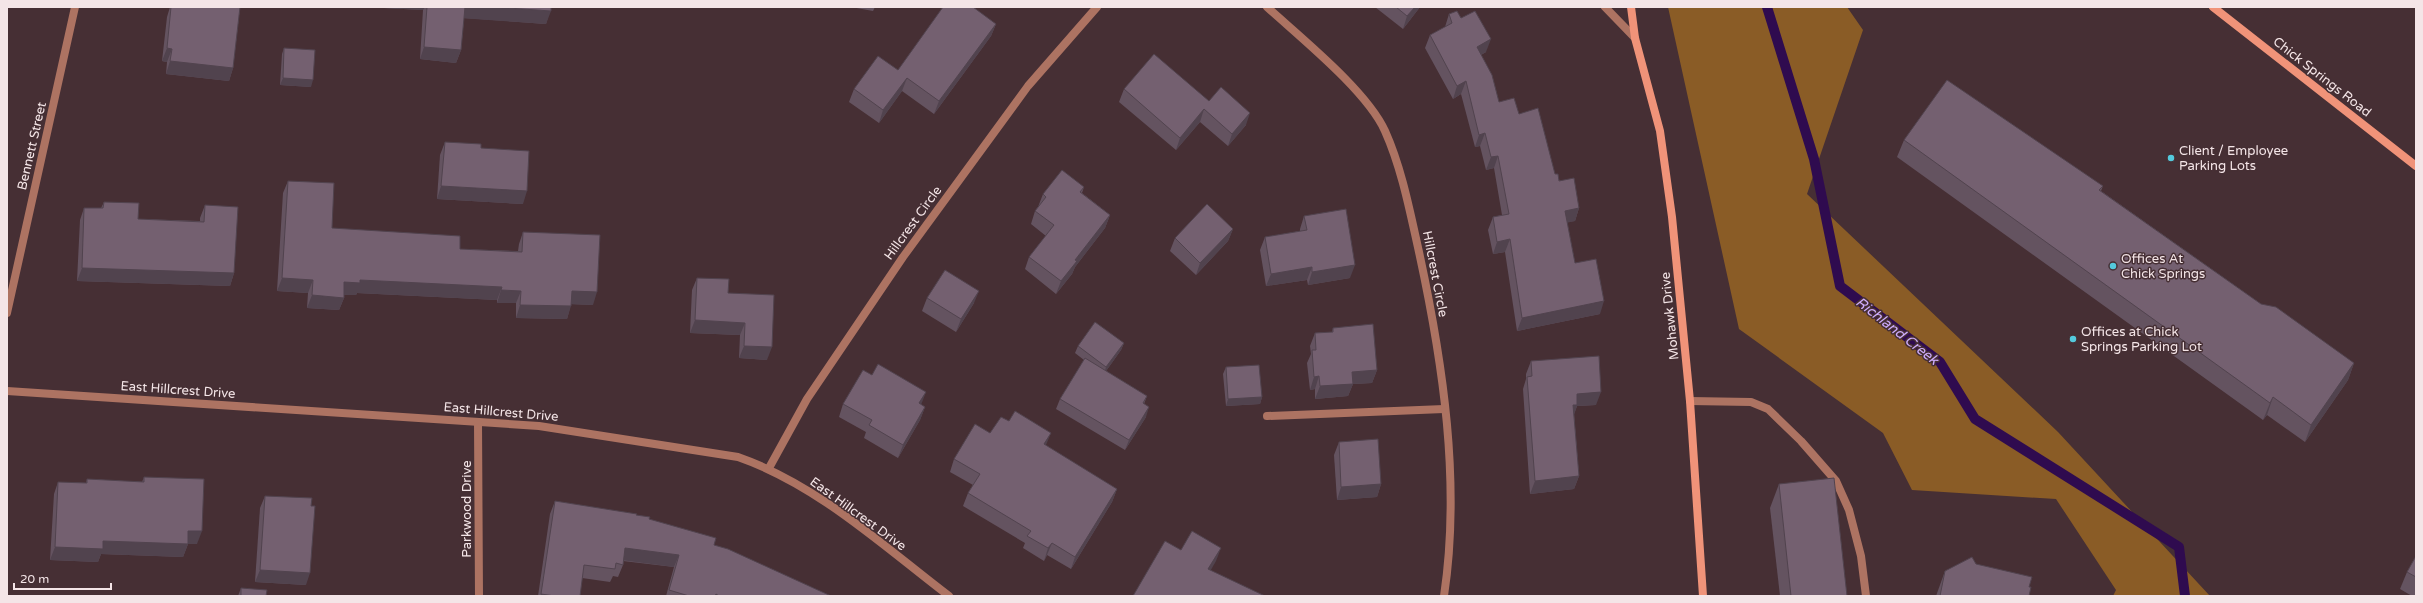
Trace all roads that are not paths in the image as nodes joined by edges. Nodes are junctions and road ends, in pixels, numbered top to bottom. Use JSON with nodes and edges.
{"nodes":[{"id":1,"x":75,"y":7,"type":"edge"},
{"id":2,"x":1097,"y":7,"type":"edge"},
{"id":3,"x":1267,"y":7,"type":"edge"},
{"id":4,"x":1605,"y":7,"type":"edge"},
{"id":5,"x":1631,"y":7,"type":"edge"},
{"id":6,"x":2213,"y":7,"type":"edge"},
{"id":7,"x":1635,"y":38,"type":"junction"},
{"id":8,"x":2416,"y":166,"type":"edge"},
{"id":9,"x":7,"y":314,"type":"edge"},
{"id":10,"x":7,"y":391,"type":"edge"},
{"id":11,"x":1690,"y":401,"type":"junction"},
{"id":12,"x":1444,"y":409,"type":"junction"},
{"id":13,"x":1268,"y":416,"type":"dead end"},
{"id":14,"x":478,"y":422,"type":"junction"},
{"id":15,"x":769,"y":468,"type":"junction"},
{"id":16,"x":479,"y":596,"type":"edge"},
{"id":17,"x":949,"y":596,"type":"edge"},
{"id":18,"x":1444,"y":596,"type":"edge"},
{"id":19,"x":1703,"y":596,"type":"edge"},
{"id":20,"x":1866,"y":596,"type":"edge"}],
"edges":[{"from":1,"to":9,"type":"street","name":"Bennett Street"},
{"from":2,"to":15,"type":"street","name":"Hillcrest Circle"},
{"from":3,"to":12,"type":"street","name":"Hillcrest Circle"},
{"from":4,"to":7,"type":"street","name":"Mohawk Drive"},
{"from":5,"to":7,"type":"street","name":"Mohawk Drive"},
{"from":6,"to":8,"type":"street","name":"Chick Springs Road"},
{"from":7,"to":11,"type":"street","name":"Mohawk Drive"},
{"from":10,"to":14,"type":"street","name":"East Hillcrest Drive"},
{"from":11,"to":19,"type":"street","name":"Mohawk Drive"},
{"from":11,"to":20,"type":"street"},
{"from":12,"to":13,"type":"street"},
{"from":12,"to":18,"type":"street","name":"Hillcrest Circle"},
{"from":14,"to":15,"type":"street","name":"East Hillcrest Drive"},
{"from":14,"to":16,"type":"street","name":"Parkwood Drive"},
{"from":15,"to":17,"type":"street","name":"East Hillcrest Drive"}]}
